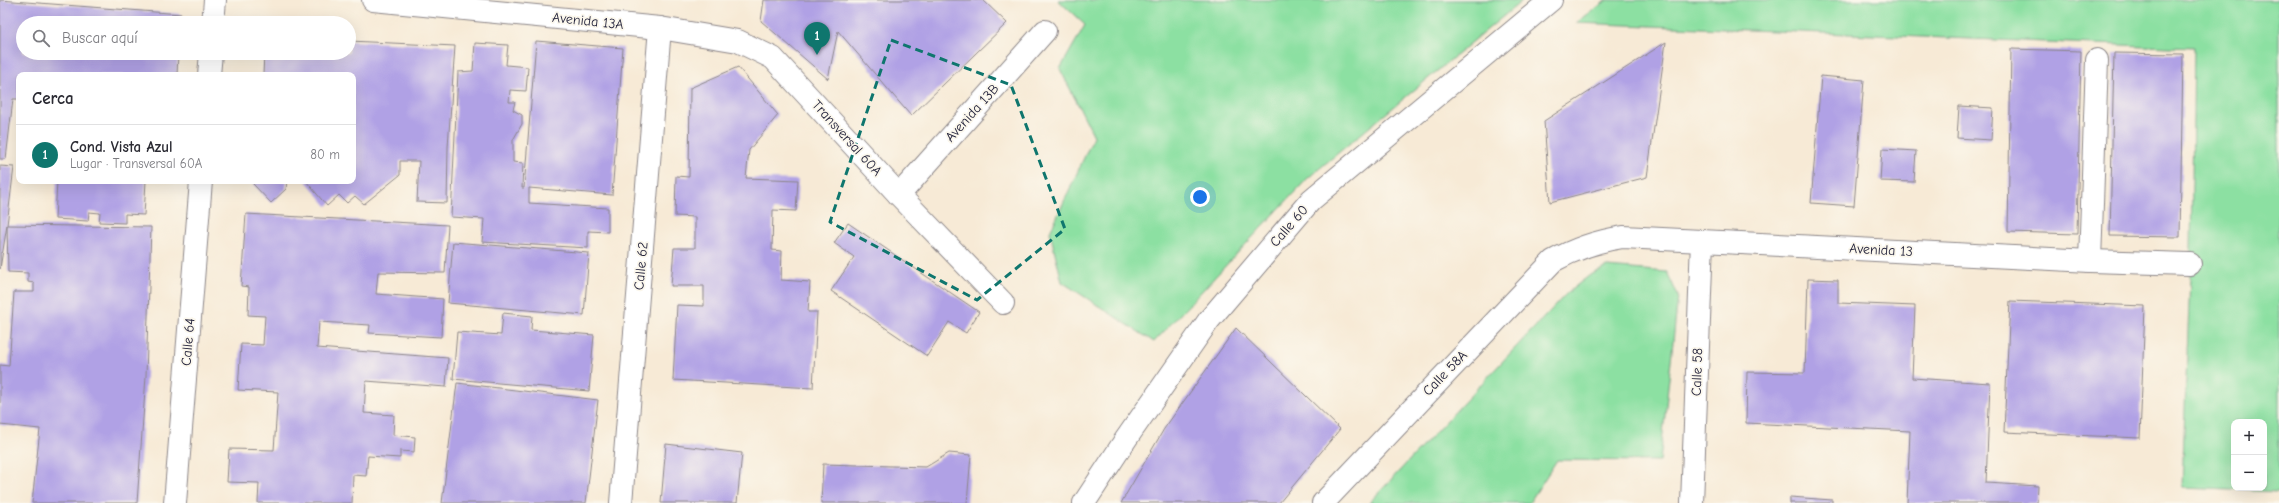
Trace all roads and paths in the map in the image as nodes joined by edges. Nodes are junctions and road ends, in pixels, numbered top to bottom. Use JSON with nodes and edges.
{"nodes":[{"id":1,"x":215,"y":0,"type":"edge"},
{"id":2,"x":373,"y":0,"type":"edge"},
{"id":3,"x":1551,"y":0,"type":"edge"},
{"id":4,"x":214,"y":16,"type":"edge"},
{"id":5,"x":660,"y":28,"type":"junction"},
{"id":6,"x":1045,"y":31,"type":"dead end"},
{"id":7,"x":210,"y":60,"type":"edge"},
{"id":8,"x":2097,"y":60,"type":"dead end"},
{"id":9,"x":209,"y":72,"type":"edge"},
{"id":10,"x":201,"y":184,"type":"edge"},
{"id":11,"x":899,"y":196,"type":"junction"},
{"id":12,"x":1702,"y":241,"type":"junction"},
{"id":13,"x":1574,"y":249,"type":"joint"},
{"id":14,"x":2090,"y":261,"type":"junction"},
{"id":15,"x":2190,"y":264,"type":"dead end"},
{"id":16,"x":1003,"y":303,"type":"dead end"},
{"id":17,"x":175,"y":503,"type":"edge"},
{"id":18,"x":621,"y":503,"type":"edge"},
{"id":19,"x":1084,"y":503,"type":"edge"},
{"id":20,"x":1323,"y":503,"type":"edge"},
{"id":21,"x":1692,"y":503,"type":"edge"}],
"edges":[{"from":1,"to":4,"type":"street"},
{"from":2,"to":5,"type":"street","name":"Avenida 13A"},
{"from":3,"to":19,"type":"street","name":"Calle 60"},
{"from":5,"to":11,"type":"street","name":"Transversal 60A"},
{"from":5,"to":18,"type":"street","name":"Calle 62"},
{"from":6,"to":11,"type":"street","name":"Avenida 13B"},
{"from":7,"to":9,"type":"street"},
{"from":8,"to":14,"type":"street"},
{"from":10,"to":17,"type":"street","name":"Calle 64"},
{"from":11,"to":16,"type":"street","name":"Transversal 60A"},
{"from":12,"to":13,"type":"street","name":"Avenida 13"},
{"from":12,"to":14,"type":"street","name":"Avenida 13"},
{"from":12,"to":21,"type":"street","name":"Calle 58"},
{"from":13,"to":20,"type":"street","name":"Calle 58A"},
{"from":14,"to":15,"type":"street","name":"Avenida 13"}]}
